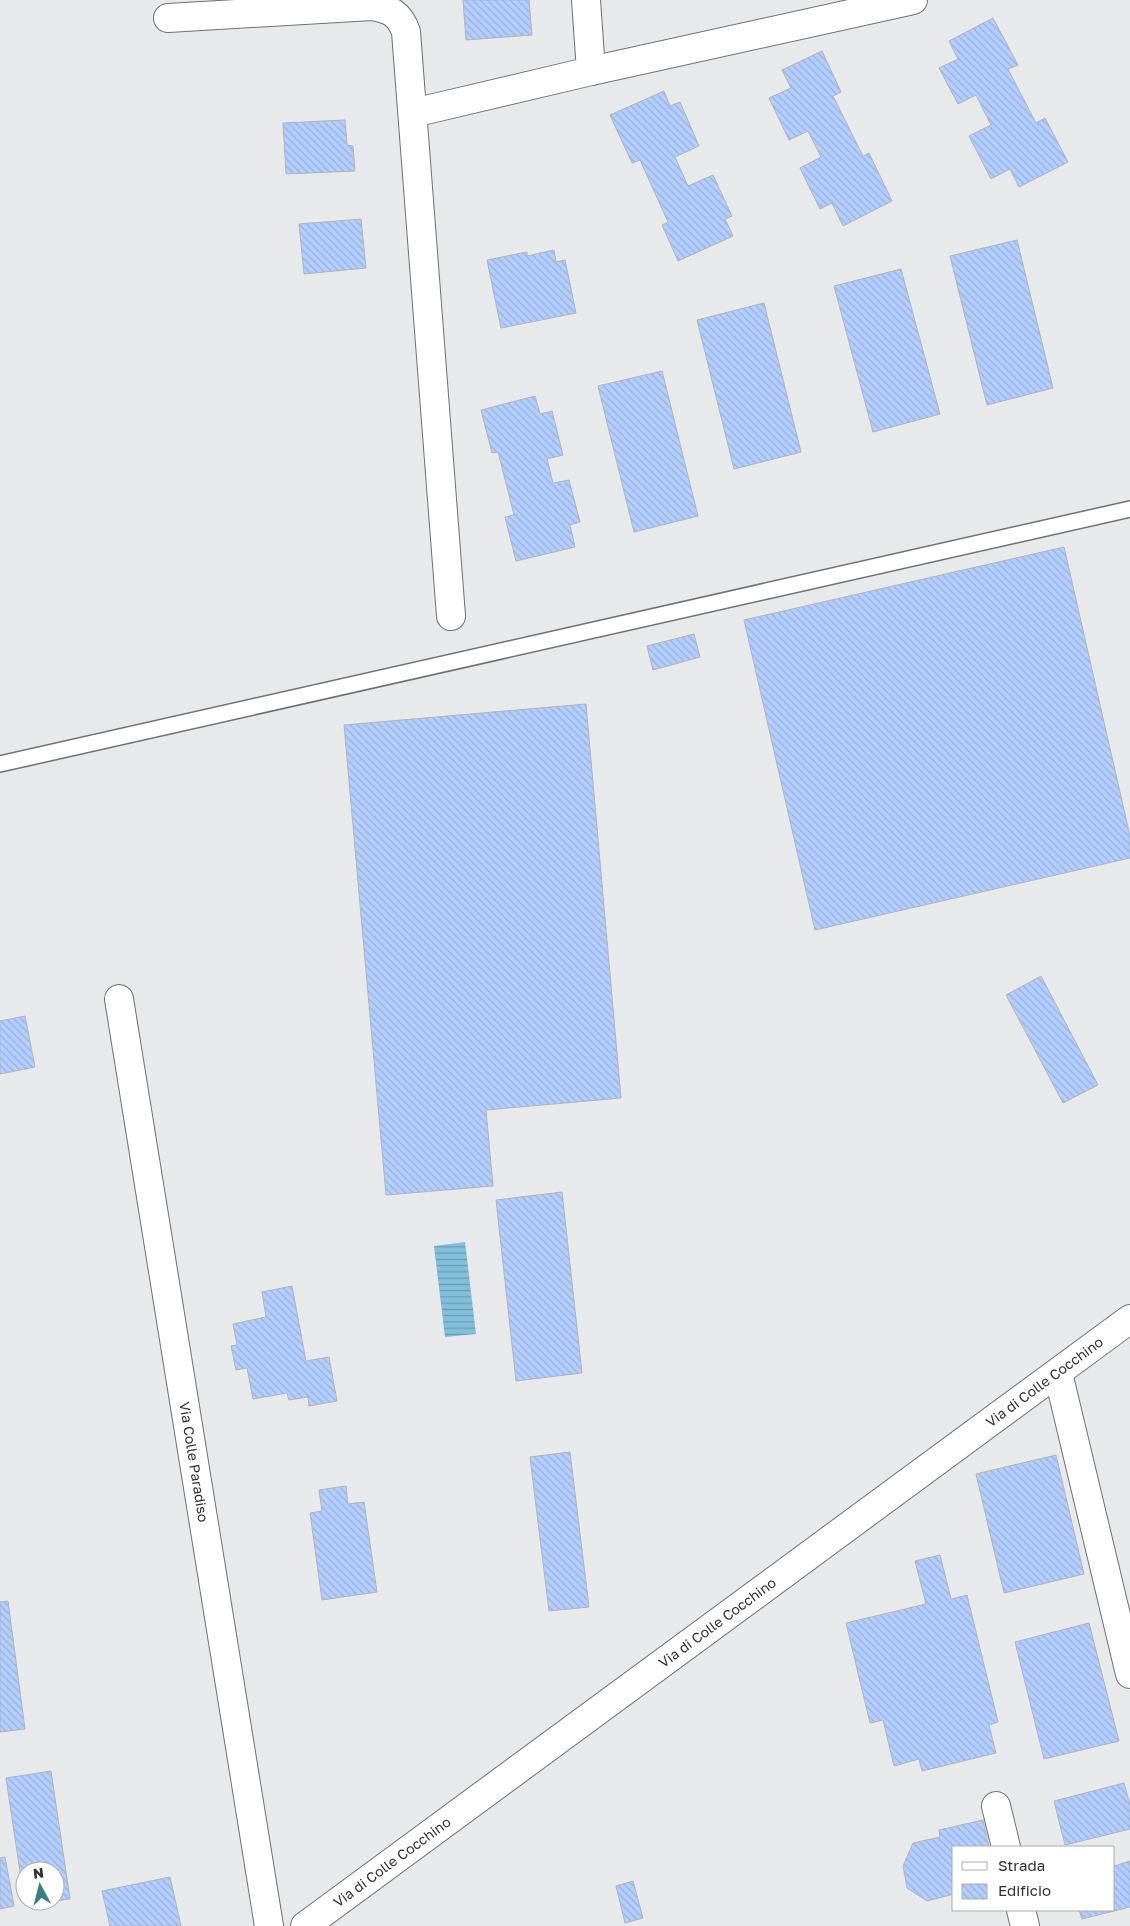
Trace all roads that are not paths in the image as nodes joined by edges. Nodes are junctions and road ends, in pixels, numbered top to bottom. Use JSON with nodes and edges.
{"nodes":[{"id":1,"x":586,"y":0,"type":"edge"},
{"id":2,"x":912,"y":0,"type":"edge"},
{"id":3,"x":168,"y":18,"type":"dead end"},
{"id":4,"x":591,"y":72,"type":"junction"},
{"id":5,"x":413,"y":113,"type":"junction"},
{"id":6,"x":1130,"y":509,"type":"edge"},
{"id":7,"x":451,"y":616,"type":"dead end"},
{"id":8,"x":0,"y":764,"type":"edge"},
{"id":9,"x":119,"y":999,"type":"dead end"},
{"id":10,"x":1130,"y":1319,"type":"edge"},
{"id":11,"x":1058,"y":1373,"type":"junction"},
{"id":12,"x":1130,"y":1674,"type":"edge"},
{"id":13,"x":996,"y":1806,"type":"dead end"},
{"id":14,"x":1006,"y":1846,"type":"edge"},
{"id":15,"x":1021,"y":1911,"type":"edge"},
{"id":16,"x":310,"y":1924,"type":"edge"},
{"id":17,"x":269,"y":1926,"type":"edge"},
{"id":18,"x":1025,"y":1926,"type":"edge"}],
"edges":[{"from":1,"to":4,"type":"street"},
{"from":2,"to":4,"type":"street"},
{"from":3,"to":5,"type":"street"},
{"from":4,"to":5,"type":"street"},
{"from":5,"to":7,"type":"street"},
{"from":6,"to":8,"type":"lane"},
{"from":9,"to":17,"type":"street","name":"Via Colle Paradiso"},
{"from":10,"to":11,"type":"street","name":"Via di Colle Cocchino"},
{"from":11,"to":12,"type":"street"},
{"from":11,"to":16,"type":"street","name":"Via di Colle Cocchino"},
{"from":13,"to":14,"type":"street"},
{"from":15,"to":18,"type":"street"}]}
